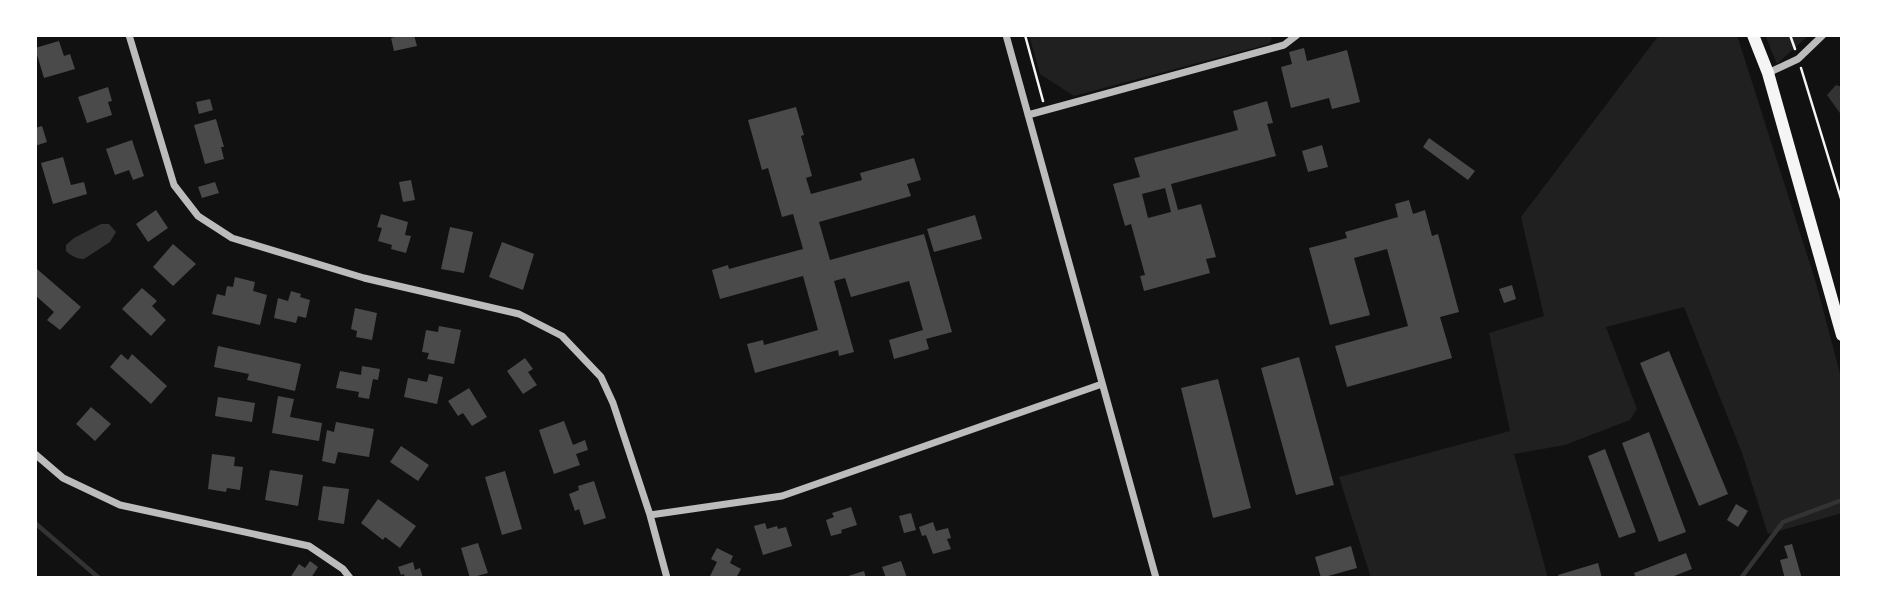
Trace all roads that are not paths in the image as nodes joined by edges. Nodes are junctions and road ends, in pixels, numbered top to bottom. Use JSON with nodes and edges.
{"nodes":[{"id":1,"x":129,"y":35,"type":"edge"},
{"id":2,"x":1006,"y":35,"type":"edge"},
{"id":3,"x":1297,"y":35,"type":"edge"},
{"id":4,"x":1753,"y":35,"type":"edge"},
{"id":5,"x":1823,"y":35,"type":"edge"},
{"id":6,"x":1768,"y":73,"type":"junction"},
{"id":7,"x":1028,"y":115,"type":"junction"},
{"id":8,"x":1842,"y":335,"type":"edge"},
{"id":9,"x":1102,"y":384,"type":"junction"},
{"id":10,"x":35,"y":454,"type":"edge"},
{"id":11,"x":650,"y":515,"type":"junction"},
{"id":12,"x":350,"y":578,"type":"edge"},
{"id":13,"x":667,"y":578,"type":"edge"},
{"id":14,"x":1156,"y":578,"type":"edge"}],
"edges":[{"from":1,"to":11,"type":"street"},
{"from":2,"to":7,"type":"street"},
{"from":3,"to":7,"type":"street"},
{"from":4,"to":6,"type":"main road"},
{"from":5,"to":6,"type":"street"},
{"from":6,"to":8,"type":"main road"},
{"from":7,"to":9,"type":"street"},
{"from":9,"to":11,"type":"street"},
{"from":9,"to":14,"type":"street"},
{"from":10,"to":12,"type":"street"},
{"from":11,"to":13,"type":"street"}]}
